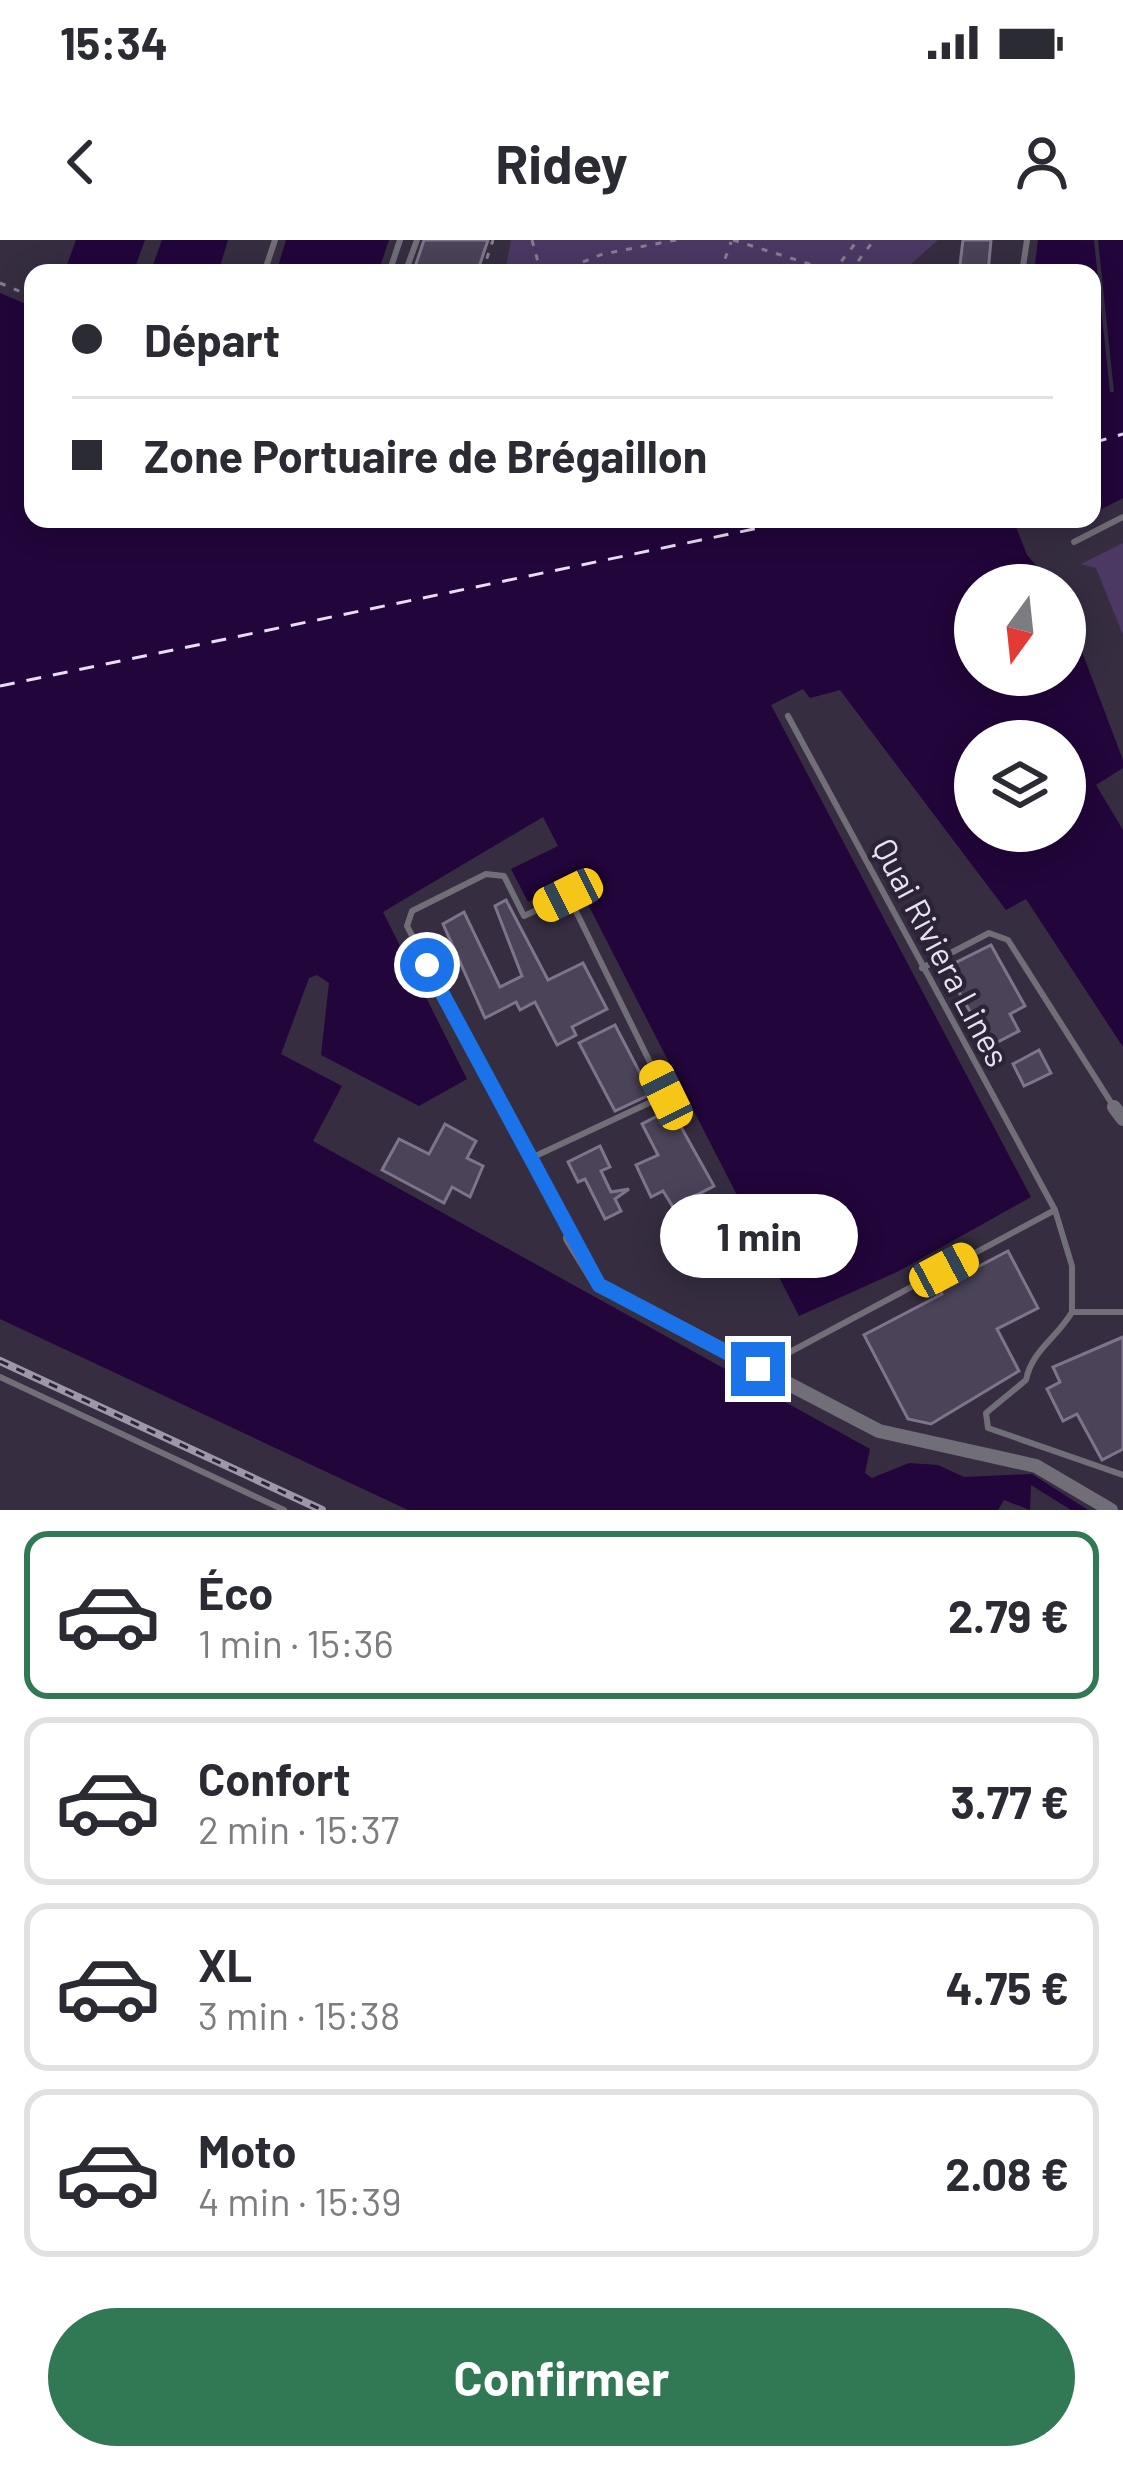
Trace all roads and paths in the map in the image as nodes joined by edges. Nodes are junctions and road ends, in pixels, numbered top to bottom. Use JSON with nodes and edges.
{"nodes":[{"id":1,"x":676,"y":240,"type":"edge"},
{"id":2,"x":732,"y":240,"type":"edge"},
{"id":3,"x":874,"y":240,"type":"edge"},
{"id":4,"x":578,"y":264,"type":"edge"},
{"id":5,"x":808,"y":264,"type":"edge"},
{"id":6,"x":856,"y":264,"type":"edge"},
{"id":7,"x":1123,"y":517,"type":"edge"},
{"id":8,"x":1075,"y":542,"type":"dead end"},
{"id":9,"x":788,"y":716,"type":"dead end"},
{"id":10,"x":922,"y":968,"type":"junction"},
{"id":11,"x":1118,"y":1113,"type":"edge"},
{"id":12,"x":529,"y":1160,"type":"junction"},
{"id":13,"x":1055,"y":1210,"type":"junction"},
{"id":14,"x":571,"y":1238,"type":"joint"},
{"id":15,"x":1072,"y":1312,"type":"junction"},
{"id":16,"x":1123,"y":1312,"type":"edge"},
{"id":17,"x":758,"y":1369,"type":"junction"},
{"id":18,"x":0,"y":1377,"type":"edge"},
{"id":19,"x":1123,"y":1475,"type":"edge"},
{"id":20,"x":284,"y":1510,"type":"edge"},
{"id":21,"x":1112,"y":1510,"type":"edge"}],
"edges":[{"from":1,"to":4,"type":"path"},
{"from":2,"to":5,"type":"path"},
{"from":3,"to":6,"type":"path"},
{"from":7,"to":8,"type":"lane"},
{"from":9,"to":10,"type":"lane","name":"Quai Riviera Lines"},
{"from":10,"to":11,"type":"lane"},
{"from":10,"to":13,"type":"lane","name":"Quai Riviera Lines"},
{"from":12,"to":12,"type":"lane"},
{"from":12,"to":14,"type":"lane"},
{"from":13,"to":15,"type":"lane","name":"Quai Riviera Lines"},
{"from":13,"to":17,"type":"lane"},
{"from":14,"to":17,"type":"street"},
{"from":15,"to":16,"type":"lane"},
{"from":15,"to":19,"type":"lane"},
{"from":17,"to":21,"type":"street"},
{"from":18,"to":20,"type":"lane"}]}
